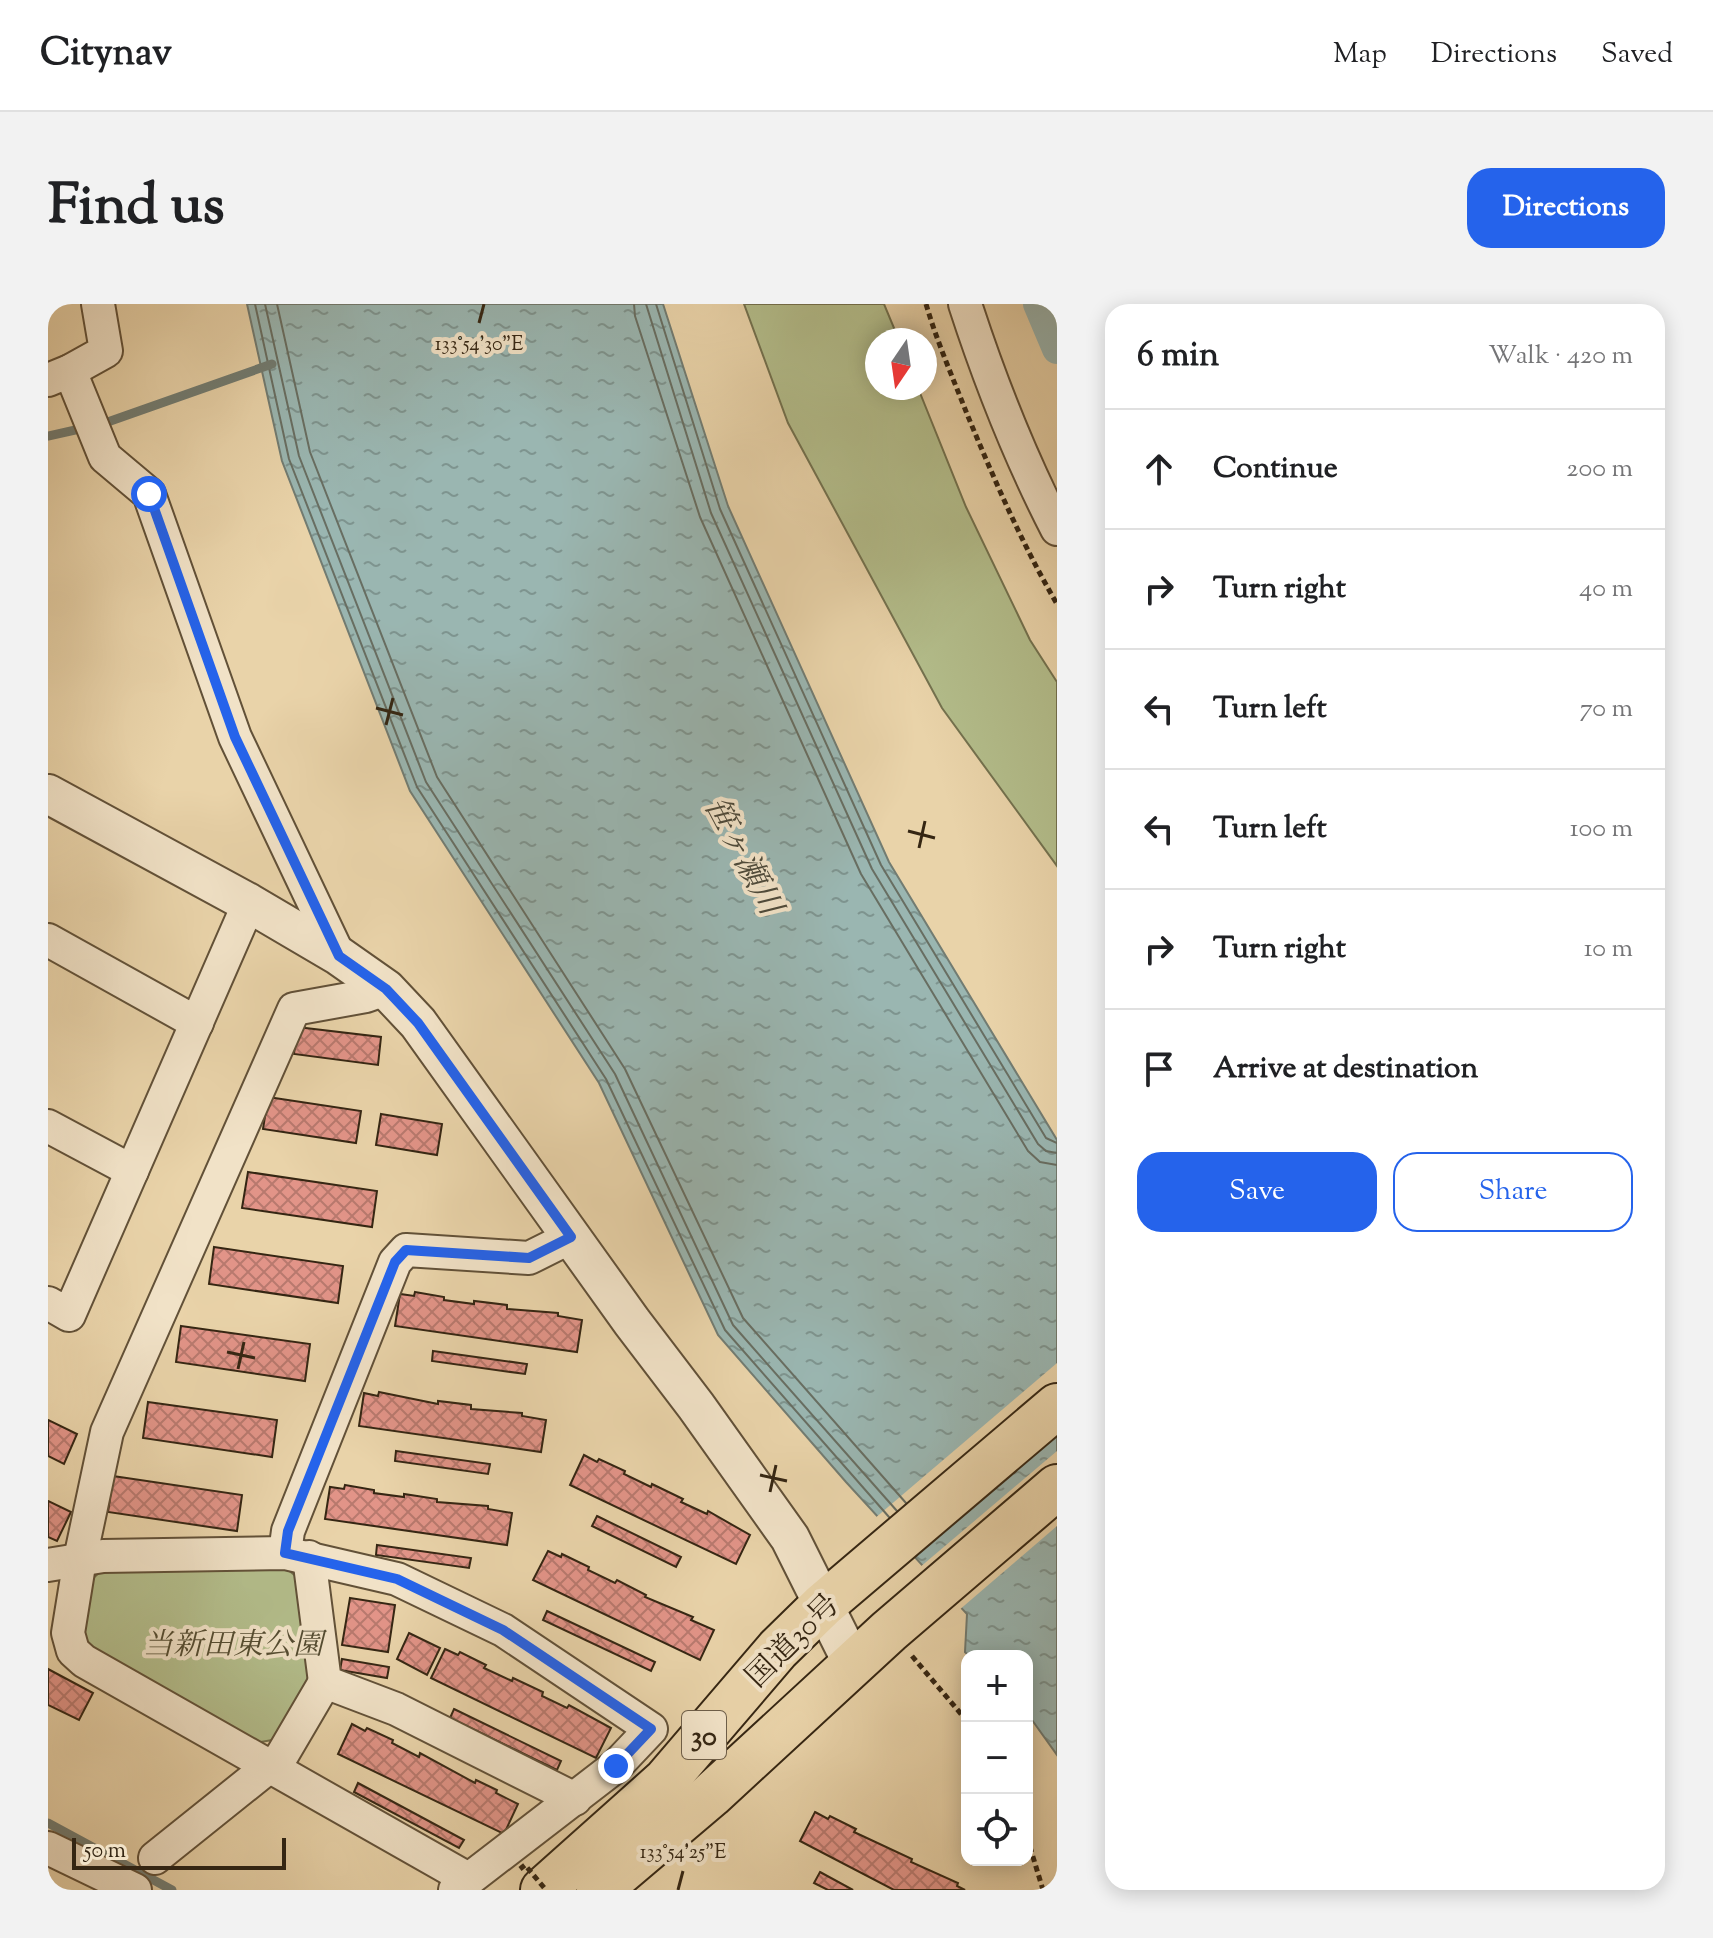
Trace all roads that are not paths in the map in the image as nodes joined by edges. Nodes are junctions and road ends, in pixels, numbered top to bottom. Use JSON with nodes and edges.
{"nodes":[{"id":1,"x":98,"y":304,"type":"edge"},
{"id":2,"x":965,"y":304,"type":"edge"},
{"id":3,"x":59,"y":376,"type":"edge"},
{"id":4,"x":1057,"y":529,"type":"edge"},
{"id":5,"x":48,"y":794,"type":"edge"},
{"id":6,"x":249,"y":903,"type":"junction"},
{"id":7,"x":48,"y":940,"type":"edge"},
{"id":8,"x":339,"y":956,"type":"junction"},
{"id":9,"x":386,"y":989,"type":"junction"},
{"id":10,"x":197,"y":1023,"type":"junction"},
{"id":11,"x":48,"y":1126,"type":"edge"},
{"id":12,"x":132,"y":1171,"type":"junction"},
{"id":13,"x":571,"y":1237,"type":"junction"},
{"id":14,"x":48,"y":1303,"type":"edge"},
{"id":15,"x":1057,"y":1406,"type":"edge"},
{"id":16,"x":1057,"y":1487,"type":"edge"},
{"id":17,"x":297,"y":1555,"type":"junction"},
{"id":18,"x":80,"y":1559,"type":"junction"},
{"id":19,"x":48,"y":1565,"type":"edge"},
{"id":20,"x":823,"y":1605,"type":"junction"},
{"id":21,"x":853,"y":1664,"type":"junction"},
{"id":22,"x":325,"y":1682,"type":"junction"},
{"id":23,"x":269,"y":1767,"type":"junction"},
{"id":24,"x":575,"y":1799,"type":"junction"},
{"id":25,"x":48,"y":1848,"type":"edge"},
{"id":26,"x":155,"y":1858,"type":"dead end"},
{"id":27,"x":536,"y":1883,"type":"edge"},
{"id":28,"x":461,"y":1885,"type":"edge"},
{"id":29,"x":135,"y":1890,"type":"edge"},
{"id":30,"x":599,"y":1890,"type":"edge"}],
"edges":[{"from":1,"to":3,"type":"street"},
{"from":2,"to":4,"type":"street"},
{"from":3,"to":8,"type":"street"},
{"from":5,"to":6,"type":"street"},
{"from":6,"to":8,"type":"street"},
{"from":6,"to":10,"type":"street"},
{"from":7,"to":10,"type":"street"},
{"from":8,"to":9,"type":"street"},
{"from":9,"to":13,"type":"street"},
{"from":9,"to":18,"type":"street"},
{"from":10,"to":12,"type":"street"},
{"from":11,"to":12,"type":"street"},
{"from":12,"to":14,"type":"street"},
{"from":13,"to":17,"type":"street"},
{"from":13,"to":20,"type":"street"},
{"from":15,"to":20,"type":"highway","name":"国道30号","number":"30"},
{"from":16,"to":21,"type":"highway","name":"国道30号","number":"30"},
{"from":17,"to":18,"type":"street"},
{"from":17,"to":22,"type":"street"},
{"from":17,"to":24,"type":"street"},
{"from":18,"to":19,"type":"street"},
{"from":18,"to":23,"type":"street"},
{"from":20,"to":21,"type":"street"},
{"from":20,"to":27,"type":"highway","name":"国道30号","number":"30"},
{"from":21,"to":30,"type":"highway","name":"国道30号","number":"30"},
{"from":22,"to":23,"type":"street"},
{"from":22,"to":24,"type":"street"},
{"from":23,"to":26,"type":"street"},
{"from":23,"to":28,"type":"street"},
{"from":24,"to":28,"type":"street"},
{"from":25,"to":29,"type":"street"}]}
